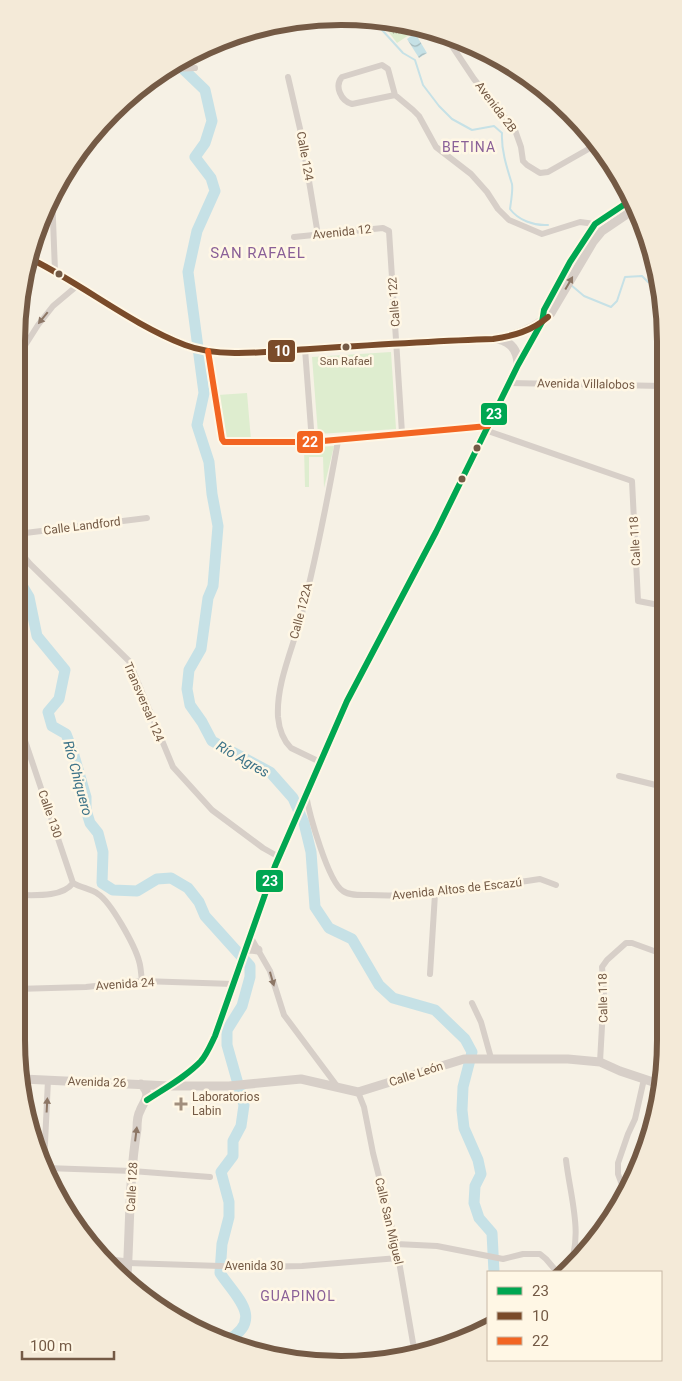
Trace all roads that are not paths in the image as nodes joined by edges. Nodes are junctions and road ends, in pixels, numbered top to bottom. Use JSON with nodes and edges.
{"nodes":[{"id":1,"x":451,"y":45,"type":"edge"},
{"id":2,"x":195,"y":68,"type":"dead end"},
{"id":3,"x":180,"y":69,"type":"edge"},
{"id":4,"x":288,"y":77,"type":"dead end"},
{"id":5,"x":395,"y":95,"type":"junction"},
{"id":6,"x":591,"y":148,"type":"edge"},
{"id":7,"x":625,"y":204,"type":"edge"},
{"id":8,"x":53,"y":212,"type":"edge"},
{"id":9,"x":629,"y":212,"type":"edge"},
{"id":10,"x":595,"y":224,"type":"junction"},
{"id":11,"x":389,"y":231,"type":"joint"},
{"id":12,"x":318,"y":235,"type":"junction"},
{"id":13,"x":294,"y":237,"type":"dead end"},
{"id":14,"x":35,"y":261,"type":"edge"},
{"id":15,"x":55,"y":271,"type":"junction"},
{"id":16,"x":78,"y":285,"type":"junction"},
{"id":17,"x":544,"y":310,"type":"junction"},
{"id":18,"x":542,"y":322,"type":"junction"},
{"id":19,"x":518,"y":334,"type":"junction"},
{"id":20,"x":493,"y":339,"type":"junction"},
{"id":21,"x":397,"y":343,"type":"junction"},
{"id":22,"x":25,"y":345,"type":"edge"},
{"id":23,"x":305,"y":349,"type":"junction"},
{"id":24,"x":205,"y":350,"type":"junction"},
{"id":25,"x":518,"y":365,"type":"junction"},
{"id":26,"x":509,"y":383,"type":"junction"},
{"id":27,"x":657,"y":386,"type":"edge"},
{"id":28,"x":487,"y":428,"type":"junction"},
{"id":29,"x":402,"y":433,"type":"junction"},
{"id":30,"x":338,"y":441,"type":"junction"},
{"id":31,"x":312,"y":442,"type":"junction"},
{"id":32,"x":147,"y":518,"type":"dead end"},
{"id":33,"x":25,"y":535,"type":"edge"},
{"id":34,"x":25,"y":558,"type":"edge"},
{"id":35,"x":657,"y":605,"type":"edge"},
{"id":36,"x":25,"y":743,"type":"edge"},
{"id":37,"x":320,"y":762,"type":"junction"},
{"id":38,"x":619,"y":776,"type":"dead end"},
{"id":39,"x":657,"y":785,"type":"edge"},
{"id":40,"x":304,"y":798,"type":"junction"},
{"id":41,"x":279,"y":857,"type":"junction"},
{"id":42,"x":73,"y":884,"type":"junction"},
{"id":43,"x":556,"y":885,"type":"dead end"},
{"id":44,"x":435,"y":894,"type":"junction"},
{"id":45,"x":25,"y":895,"type":"edge"},
{"id":46,"x":250,"y":936,"type":"junction"},
{"id":47,"x":258,"y":950,"type":"junction"},
{"id":48,"x":244,"y":951,"type":"junction"},
{"id":49,"x":657,"y":952,"type":"edge"},
{"id":50,"x":430,"y":974,"type":"dead end"},
{"id":51,"x":142,"y":980,"type":"junction"},
{"id":52,"x":233,"y":984,"type":"junction"},
{"id":53,"x":25,"y":989,"type":"edge"},
{"id":54,"x":472,"y":1004,"type":"dead end"},
{"id":55,"x":491,"y":1058,"type":"junction"},
{"id":56,"x":600,"y":1062,"type":"junction"},
{"id":57,"x":186,"y":1074,"type":"junction"},
{"id":58,"x":28,"y":1079,"type":"edge"},
{"id":59,"x":644,"y":1079,"type":"junction"},
{"id":60,"x":48,"y":1080,"type":"junction"},
{"id":61,"x":654,"y":1082,"type":"edge"},
{"id":62,"x":141,"y":1084,"type":"junction"},
{"id":63,"x":170,"y":1086,"type":"junction"},
{"id":64,"x":188,"y":1086,"type":"junction"},
{"id":65,"x":337,"y":1086,"type":"junction"},
{"id":66,"x":358,"y":1092,"type":"junction"},
{"id":67,"x":146,"y":1100,"type":"junction"},
{"id":68,"x":45,"y":1149,"type":"edge"},
{"id":69,"x":566,"y":1160,"type":"dead end"},
{"id":70,"x":52,"y":1168,"type":"edge"},
{"id":71,"x":132,"y":1171,"type":"junction"},
{"id":72,"x":210,"y":1177,"type":"dead end"},
{"id":73,"x":622,"y":1184,"type":"edge"},
{"id":74,"x":396,"y":1244,"type":"junction"},
{"id":75,"x":572,"y":1255,"type":"edge"},
{"id":76,"x":398,"y":1258,"type":"junction"},
{"id":77,"x":117,"y":1262,"type":"edge"},
{"id":78,"x":128,"y":1263,"type":"junction"},
{"id":79,"x":556,"y":1271,"type":"edge"},
{"id":80,"x":127,"y":1272,"type":"edge"},
{"id":81,"x":414,"y":1347,"type":"edge"}],
"edges":[{"from":1,"to":6,"type":"street","name":"Avenida 2B"},
{"from":2,"to":3,"type":"street"},
{"from":4,"to":12,"type":"street","name":"Calle 124"},
{"from":5,"to":5,"type":"street"},
{"from":5,"to":10,"type":"street"},
{"from":7,"to":10,"type":"main road"},
{"from":8,"to":15,"type":"street"},
{"from":18,"to":9,"type":"main road","one_way":true},
{"from":10,"to":17,"type":"main road"},
{"from":11,"to":12,"type":"street","name":"Avenida 12"},
{"from":11,"to":21,"type":"street","name":"Calle 122"},
{"from":12,"to":13,"type":"street","name":"Avenida 12"},
{"from":14,"to":15,"type":"main road"},
{"from":15,"to":16,"type":"main road"},
{"from":16,"to":22,"type":"street","one_way":true},
{"from":16,"to":24,"type":"main road"},
{"from":17,"to":18,"type":"main road"},
{"from":17,"to":19,"type":"main road"},
{"from":18,"to":19,"type":"main road"},
{"from":18,"to":25,"type":"main road"},
{"from":19,"to":20,"type":"main road"},
{"from":20,"to":21,"type":"main road"},
{"from":20,"to":25,"type":"main road"},
{"from":21,"to":23,"type":"main road"},
{"from":21,"to":29,"type":"street","name":"Calle 122"},
{"from":23,"to":24,"type":"main road"},
{"from":23,"to":31,"type":"street"},
{"from":24,"to":31,"type":"street"},
{"from":25,"to":26,"type":"main road"},
{"from":26,"to":27,"type":"street","name":"Avenida Villalobos"},
{"from":26,"to":28,"type":"main road"},
{"from":28,"to":29,"type":"street"},
{"from":28,"to":35,"type":"street","name":"Calle 118"},
{"from":28,"to":37,"type":"main road"},
{"from":29,"to":30,"type":"street"},
{"from":30,"to":31,"type":"street"},
{"from":30,"to":37,"type":"street","name":"Calle 122A"},
{"from":32,"to":33,"type":"street","name":"Calle Landford"},
{"from":34,"to":41,"type":"street","name":"Transversal 124"},
{"from":36,"to":42,"type":"street","name":"Calle 130"},
{"from":37,"to":40,"type":"main road"},
{"from":38,"to":39,"type":"street"},
{"from":40,"to":41,"type":"main road"},
{"from":40,"to":44,"type":"street","name":"Avenida Altos de Escazú"},
{"from":41,"to":46,"type":"main road"},
{"from":42,"to":45,"type":"street"},
{"from":42,"to":51,"type":"street"},
{"from":43,"to":44,"type":"street","name":"Avenida Altos de Escazú"},
{"from":44,"to":50,"type":"street"},
{"from":46,"to":47,"type":"street"},
{"from":46,"to":48,"type":"main road"},
{"from":47,"to":48,"type":"main road"},
{"from":47,"to":65,"type":"street","one_way":true},
{"from":48,"to":52,"type":"main road"},
{"from":49,"to":56,"type":"street","name":"Calle 118"},
{"from":51,"to":52,"type":"street","name":"Avenida 24"},
{"from":51,"to":53,"type":"street","name":"Avenida 24"},
{"from":52,"to":57,"type":"main road"},
{"from":54,"to":55,"type":"street"},
{"from":55,"to":56,"type":"main road","name":"Calle León"},
{"from":55,"to":66,"type":"main road","name":"Calle León"},
{"from":56,"to":59,"type":"main road","name":"Calle León"},
{"from":57,"to":63,"type":"main road"},
{"from":57,"to":64,"type":"main road"},
{"from":58,"to":60,"type":"main road","name":"Avenida 26"},
{"from":59,"to":61,"type":"main road","name":"Calle León"},
{"from":59,"to":73,"type":"street"},
{"from":60,"to":62,"type":"main road","name":"Avenida 26"},
{"from":68,"to":60,"type":"street","one_way":true},
{"from":62,"to":63,"type":"main road","name":"Avenida 26"},
{"from":62,"to":67,"type":"main road"},
{"from":63,"to":64,"type":"main road"},
{"from":63,"to":67,"type":"main road"},
{"from":64,"to":65,"type":"main road"},
{"from":65,"to":66,"type":"main road"},
{"from":66,"to":74,"type":"street","name":"Calle San Miguel"},
{"from":71,"to":67,"type":"main road","name":"Calle 128","one_way":true},
{"from":69,"to":75,"type":"street"},
{"from":70,"to":71,"type":"street"},
{"from":71,"to":72,"type":"street"},
{"from":71,"to":78,"type":"main road","name":"Calle 128"},
{"from":74,"to":76,"type":"street","name":"Calle San Miguel"},
{"from":74,"to":79,"type":"street"},
{"from":76,"to":78,"type":"street","name":"Avenida 30"},
{"from":76,"to":81,"type":"street","name":"Calle San Miguel"},
{"from":77,"to":78,"type":"main road","name":"Avenida 30"},
{"from":78,"to":80,"type":"main road","name":"Calle 128"}]}
